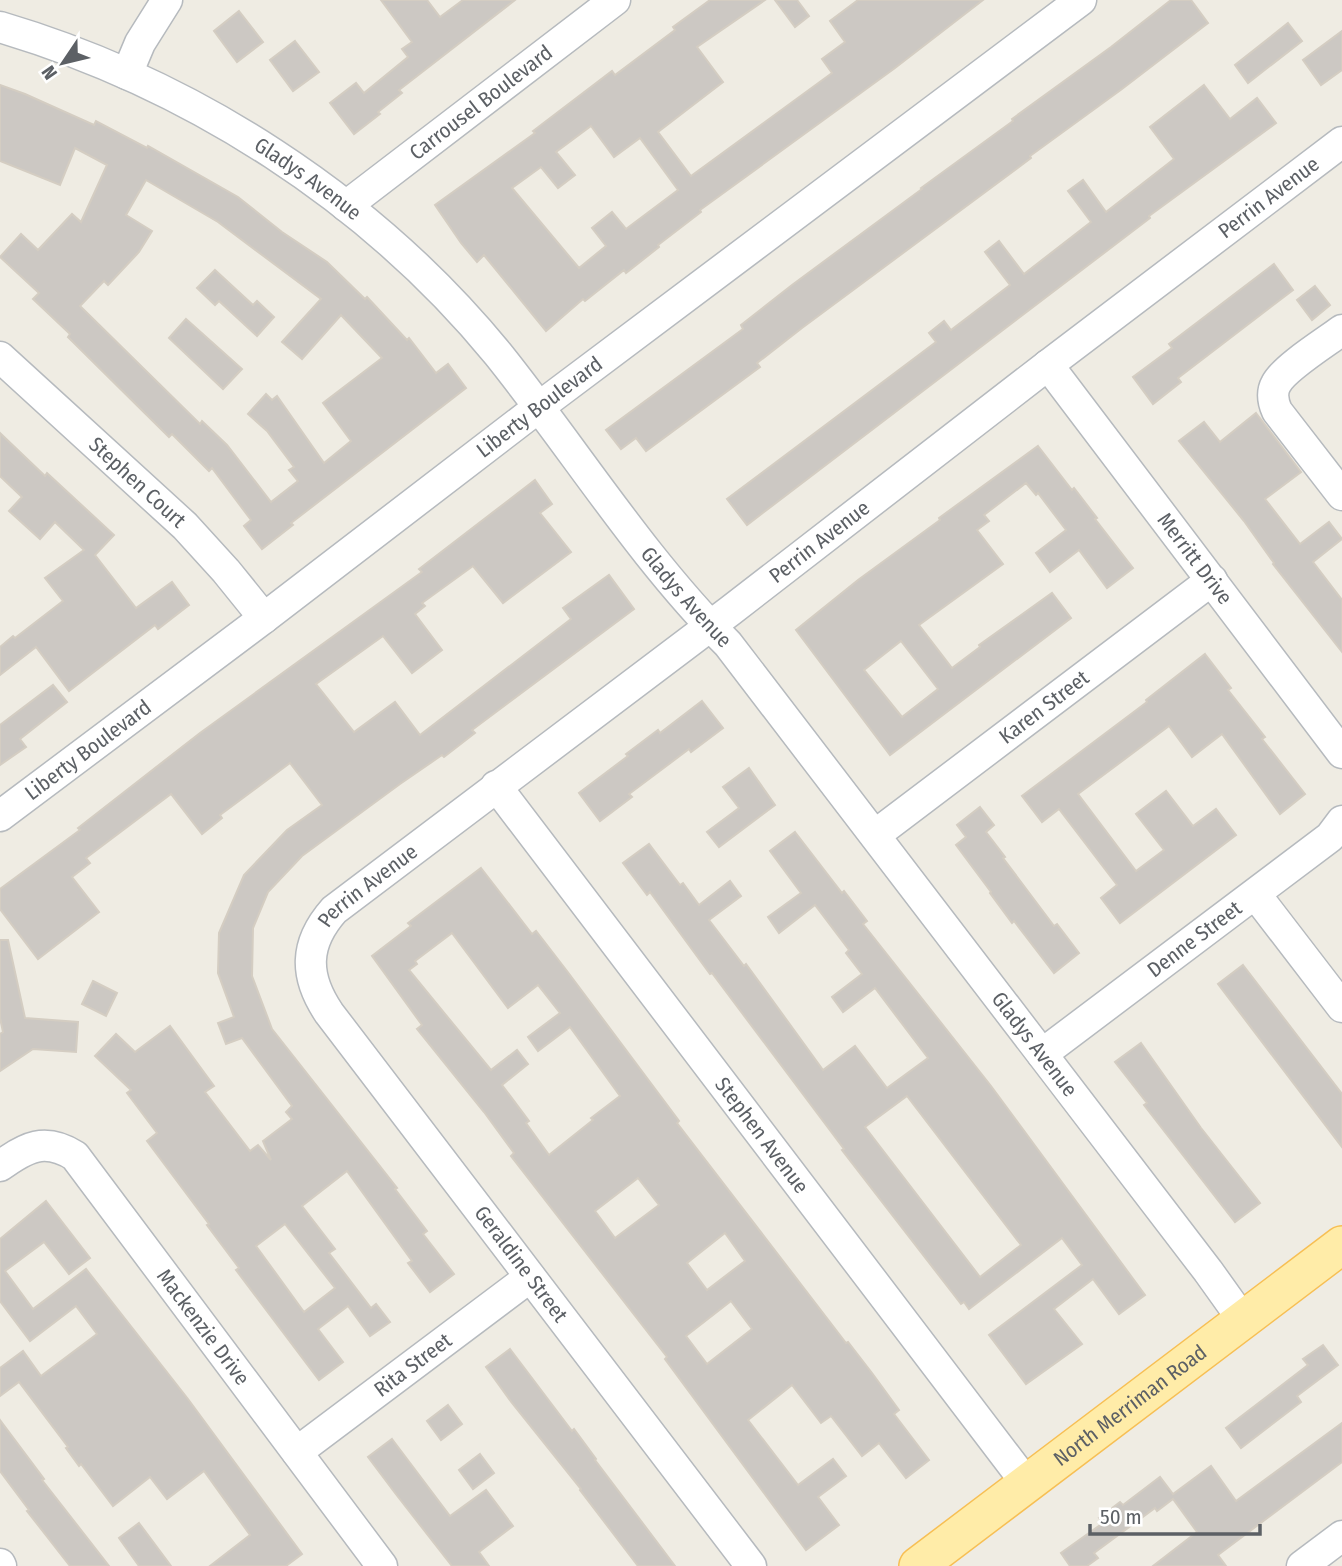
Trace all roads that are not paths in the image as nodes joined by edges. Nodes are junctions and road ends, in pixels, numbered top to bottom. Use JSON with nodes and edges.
{"nodes":[{"id":1,"x":167,"y":0,"type":"edge"},
{"id":2,"x":615,"y":0,"type":"edge"},
{"id":3,"x":1081,"y":0,"type":"edge"},
{"id":4,"x":0,"y":27,"type":"edge"},
{"id":5,"x":127,"y":74,"type":"junction"},
{"id":6,"x":1342,"y":142,"type":"edge"},
{"id":7,"x":346,"y":206,"type":"junction"},
{"id":8,"x":1342,"y":330,"type":"edge"},
{"id":9,"x":0,"y":357,"type":"edge"},
{"id":10,"x":1048,"y":365,"type":"junction"},
{"id":11,"x":539,"y":407,"type":"junction"},
{"id":12,"x":1342,"y":495,"type":"edge"},
{"id":13,"x":1212,"y":580,"type":"junction"},
{"id":14,"x":264,"y":618,"type":"junction"},
{"id":15,"x":710,"y":626,"type":"junction"},
{"id":16,"x":1342,"y":753,"type":"edge"},
{"id":17,"x":496,"y":786,"type":"junction"},
{"id":18,"x":0,"y":816,"type":"edge"},
{"id":19,"x":1342,"y":821,"type":"edge"},
{"id":20,"x":875,"y":835,"type":"junction"},
{"id":21,"x":1256,"y":895,"type":"junction"},
{"id":22,"x":311,"y":954,"type":"joint"},
{"id":23,"x":1342,"y":1007,"type":"edge"},
{"id":24,"x":1042,"y":1054,"type":"junction"},
{"id":25,"x":0,"y":1166,"type":"edge"},
{"id":26,"x":1342,"y":1245,"type":"edge"},
{"id":27,"x":530,"y":1277,"type":"junction"},
{"id":28,"x":1243,"y":1320,"type":"junction"},
{"id":29,"x":297,"y":1452,"type":"junction"},
{"id":30,"x":1027,"y":1483,"type":"junction"},
{"id":31,"x":1342,"y":1536,"type":"edge"},
{"id":32,"x":382,"y":1566,"type":"edge"},
{"id":33,"x":751,"y":1566,"type":"edge"},
{"id":34,"x":918,"y":1566,"type":"edge"},
{"id":35,"x":1302,"y":1566,"type":"edge"}],
"edges":[{"from":1,"to":5,"type":"street"},
{"from":2,"to":7,"type":"street","name":"Carrousel Boulevard"},
{"from":3,"to":11,"type":"street","name":"Liberty Boulevard"},
{"from":4,"to":5,"type":"street","name":"Gladys Avenue"},
{"from":5,"to":7,"type":"street","name":"Gladys Avenue"},
{"from":6,"to":10,"type":"street","name":"Perrin Avenue"},
{"from":7,"to":11,"type":"street","name":"Gladys Avenue"},
{"from":8,"to":12,"type":"street"},
{"from":9,"to":14,"type":"street","name":"Stephen Court"},
{"from":10,"to":13,"type":"street","name":"Merritt Drive"},
{"from":10,"to":15,"type":"street","name":"Perrin Avenue"},
{"from":11,"to":14,"type":"street","name":"Liberty Boulevard"},
{"from":11,"to":15,"type":"street","name":"Gladys Avenue"},
{"from":13,"to":16,"type":"street","name":"Merritt Drive"},
{"from":13,"to":20,"type":"street","name":"Karen Street"},
{"from":14,"to":18,"type":"street","name":"Liberty Boulevard"},
{"from":15,"to":17,"type":"street","name":"Perrin Avenue"},
{"from":15,"to":20,"type":"street","name":"Gladys Avenue"},
{"from":17,"to":22,"type":"street","name":"Perrin Avenue"},
{"from":17,"to":30,"type":"street","name":"Stephen Avenue"},
{"from":19,"to":21,"type":"street","name":"Denne Street"},
{"from":20,"to":24,"type":"street","name":"Gladys Avenue"},
{"from":21,"to":23,"type":"street"},
{"from":21,"to":24,"type":"street","name":"Denne Street"},
{"from":22,"to":27,"type":"street","name":"Geraldine Street"},
{"from":24,"to":28,"type":"street","name":"Gladys Avenue"},
{"from":25,"to":29,"type":"street","name":"Mackenzie Drive"},
{"from":26,"to":28,"type":"main road","name":"North Merriman Road"},
{"from":27,"to":29,"type":"street","name":"Rita Street"},
{"from":27,"to":33,"type":"street","name":"Geraldine Street"},
{"from":28,"to":30,"type":"main road","name":"North Merriman Road"},
{"from":29,"to":32,"type":"street","name":"Mackenzie Drive"},
{"from":30,"to":34,"type":"main road","name":"North Merriman Road"},
{"from":31,"to":35,"type":"street"}]}
